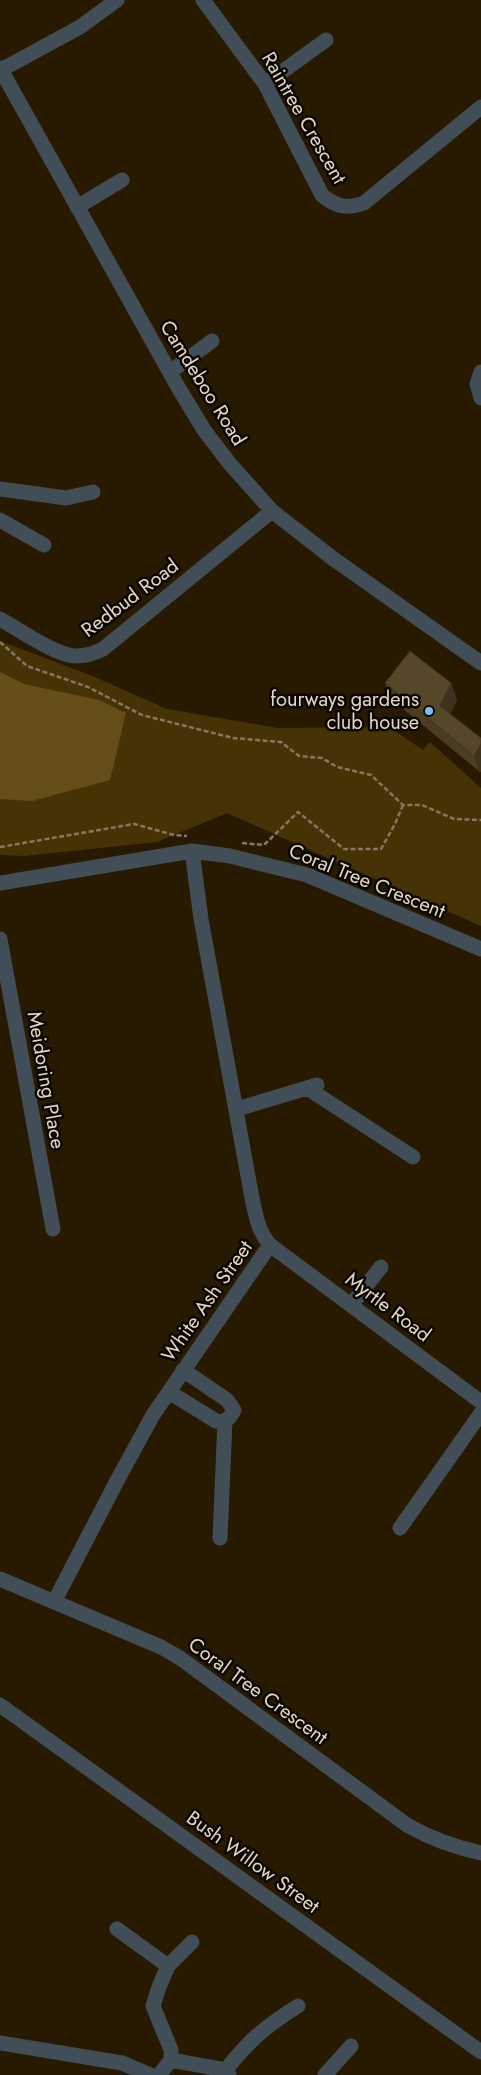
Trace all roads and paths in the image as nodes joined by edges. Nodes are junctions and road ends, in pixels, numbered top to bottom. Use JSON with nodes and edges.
{"nodes":[{"id":1,"x":117,"y":0,"type":"edge"},
{"id":2,"x":203,"y":0,"type":"edge"},
{"id":3,"x":326,"y":40,"type":"dead end"},
{"id":4,"x":1,"y":69,"type":"edge"},
{"id":5,"x":266,"y":84,"type":"junction"},
{"id":6,"x":481,"y":107,"type":"edge"},
{"id":7,"x":122,"y":180,"type":"dead end"},
{"id":8,"x":77,"y":207,"type":"junction"},
{"id":9,"x":212,"y":341,"type":"dead end"},
{"id":10,"x":170,"y":372,"type":"junction"},
{"id":11,"x":481,"y":372,"type":"edge"},
{"id":12,"x":481,"y":398,"type":"edge"},
{"id":13,"x":0,"y":489,"type":"edge"},
{"id":14,"x":93,"y":492,"type":"dead end"},
{"id":15,"x":272,"y":511,"type":"junction"},
{"id":16,"x":0,"y":520,"type":"edge"},
{"id":17,"x":44,"y":545,"type":"dead end"},
{"id":18,"x":0,"y":619,"type":"edge"},
{"id":19,"x":0,"y":642,"type":"edge"},
{"id":20,"x":481,"y":663,"type":"edge"},
{"id":21,"x":403,"y":805,"type":"junction"},
{"id":22,"x":481,"y":820,"type":"edge"},
{"id":23,"x":237,"y":842,"type":"dead end"},
{"id":24,"x":192,"y":844,"type":"junction"},
{"id":25,"x":0,"y":847,"type":"edge"},
{"id":26,"x":0,"y":883,"type":"edge"},
{"id":27,"x":0,"y":940,"type":"edge"},
{"id":28,"x":481,"y":948,"type":"edge"},
{"id":29,"x":237,"y":1109,"type":"junction"},
{"id":30,"x":414,"y":1157,"type":"dead end"},
{"id":31,"x":53,"y":1229,"type":"dead end"},
{"id":32,"x":270,"y":1245,"type":"junction"},
{"id":33,"x":381,"y":1266,"type":"dead end"},
{"id":34,"x":351,"y":1305,"type":"junction"},
{"id":35,"x":183,"y":1370,"type":"junction"},
{"id":36,"x":168,"y":1392,"type":"junction"},
{"id":37,"x":481,"y":1402,"type":"edge"},
{"id":38,"x":481,"y":1413,"type":"edge"},
{"id":39,"x":225,"y":1421,"type":"junction"},
{"id":40,"x":400,"y":1528,"type":"dead end"},
{"id":41,"x":220,"y":1538,"type":"dead end"},
{"id":42,"x":0,"y":1579,"type":"edge"},
{"id":43,"x":54,"y":1602,"type":"junction"},
{"id":44,"x":0,"y":1705,"type":"edge"},
{"id":45,"x":481,"y":1853,"type":"edge"},
{"id":46,"x":117,"y":1929,"type":"dead end"},
{"id":47,"x":192,"y":1942,"type":"dead end"},
{"id":48,"x":168,"y":1966,"type":"junction"},
{"id":49,"x":298,"y":2006,"type":"dead end"},
{"id":50,"x":0,"y":2043,"type":"edge"},
{"id":51,"x":351,"y":2046,"type":"dead end"},
{"id":52,"x":481,"y":2052,"type":"edge"},
{"id":53,"x":171,"y":2060,"type":"junction"},
{"id":54,"x":227,"y":2073,"type":"edge"},
{"id":55,"x":150,"y":2075,"type":"edge"},
{"id":56,"x":159,"y":2075,"type":"edge"},
{"id":57,"x":326,"y":2075,"type":"edge"}],
"edges":[{"from":1,"to":4,"type":"street"},
{"from":2,"to":5,"type":"street","name":"Raintree Crescent"},
{"from":3,"to":5,"type":"street"},
{"from":4,"to":8,"type":"street","name":"Camdeboo Road"},
{"from":5,"to":6,"type":"street","name":"Raintree Crescent"},
{"from":7,"to":8,"type":"street"},
{"from":8,"to":10,"type":"street","name":"Camdeboo Road"},
{"from":9,"to":10,"type":"street"},
{"from":10,"to":15,"type":"street","name":"Camdeboo Road"},
{"from":11,"to":12,"type":"street"},
{"from":13,"to":14,"type":"street"},
{"from":15,"to":18,"type":"street","name":"Redbud Road"},
{"from":15,"to":20,"type":"street","name":"Camdeboo Road"},
{"from":16,"to":17,"type":"street"},
{"from":19,"to":21,"type":"path"},
{"from":21,"to":22,"type":"path"},
{"from":21,"to":23,"type":"path"},
{"from":24,"to":25,"type":"path"},
{"from":24,"to":26,"type":"street","name":"Coral Tree Crescent"},
{"from":24,"to":28,"type":"street","name":"Coral Tree Crescent"},
{"from":24,"to":29,"type":"street","name":"White Ash Street"},
{"from":27,"to":31,"type":"street","name":"Meidoring Place"},
{"from":29,"to":30,"type":"street"},
{"from":29,"to":32,"type":"street","name":"White Ash Street"},
{"from":32,"to":34,"type":"street","name":"Myrtle Road"},
{"from":32,"to":35,"type":"street","name":"White Ash Street"},
{"from":33,"to":34,"type":"street"},
{"from":34,"to":37,"type":"street","name":"Myrtle Road"},
{"from":35,"to":36,"type":"street","name":"White Ash Street"},
{"from":35,"to":39,"type":"street"},
{"from":36,"to":39,"type":"street"},
{"from":36,"to":43,"type":"street","name":"White Ash Street"},
{"from":38,"to":40,"type":"street"},
{"from":39,"to":41,"type":"street"},
{"from":42,"to":43,"type":"street","name":"Coral Tree Crescent"},
{"from":43,"to":45,"type":"street","name":"Coral Tree Crescent"},
{"from":44,"to":52,"type":"street","name":"Bush Willow Street"},
{"from":46,"to":48,"type":"street"},
{"from":47,"to":48,"type":"street"},
{"from":48,"to":53,"type":"street"},
{"from":49,"to":54,"type":"street"},
{"from":50,"to":55,"type":"street"},
{"from":51,"to":57,"type":"street"},
{"from":53,"to":54,"type":"street"},
{"from":53,"to":56,"type":"street"}]}
